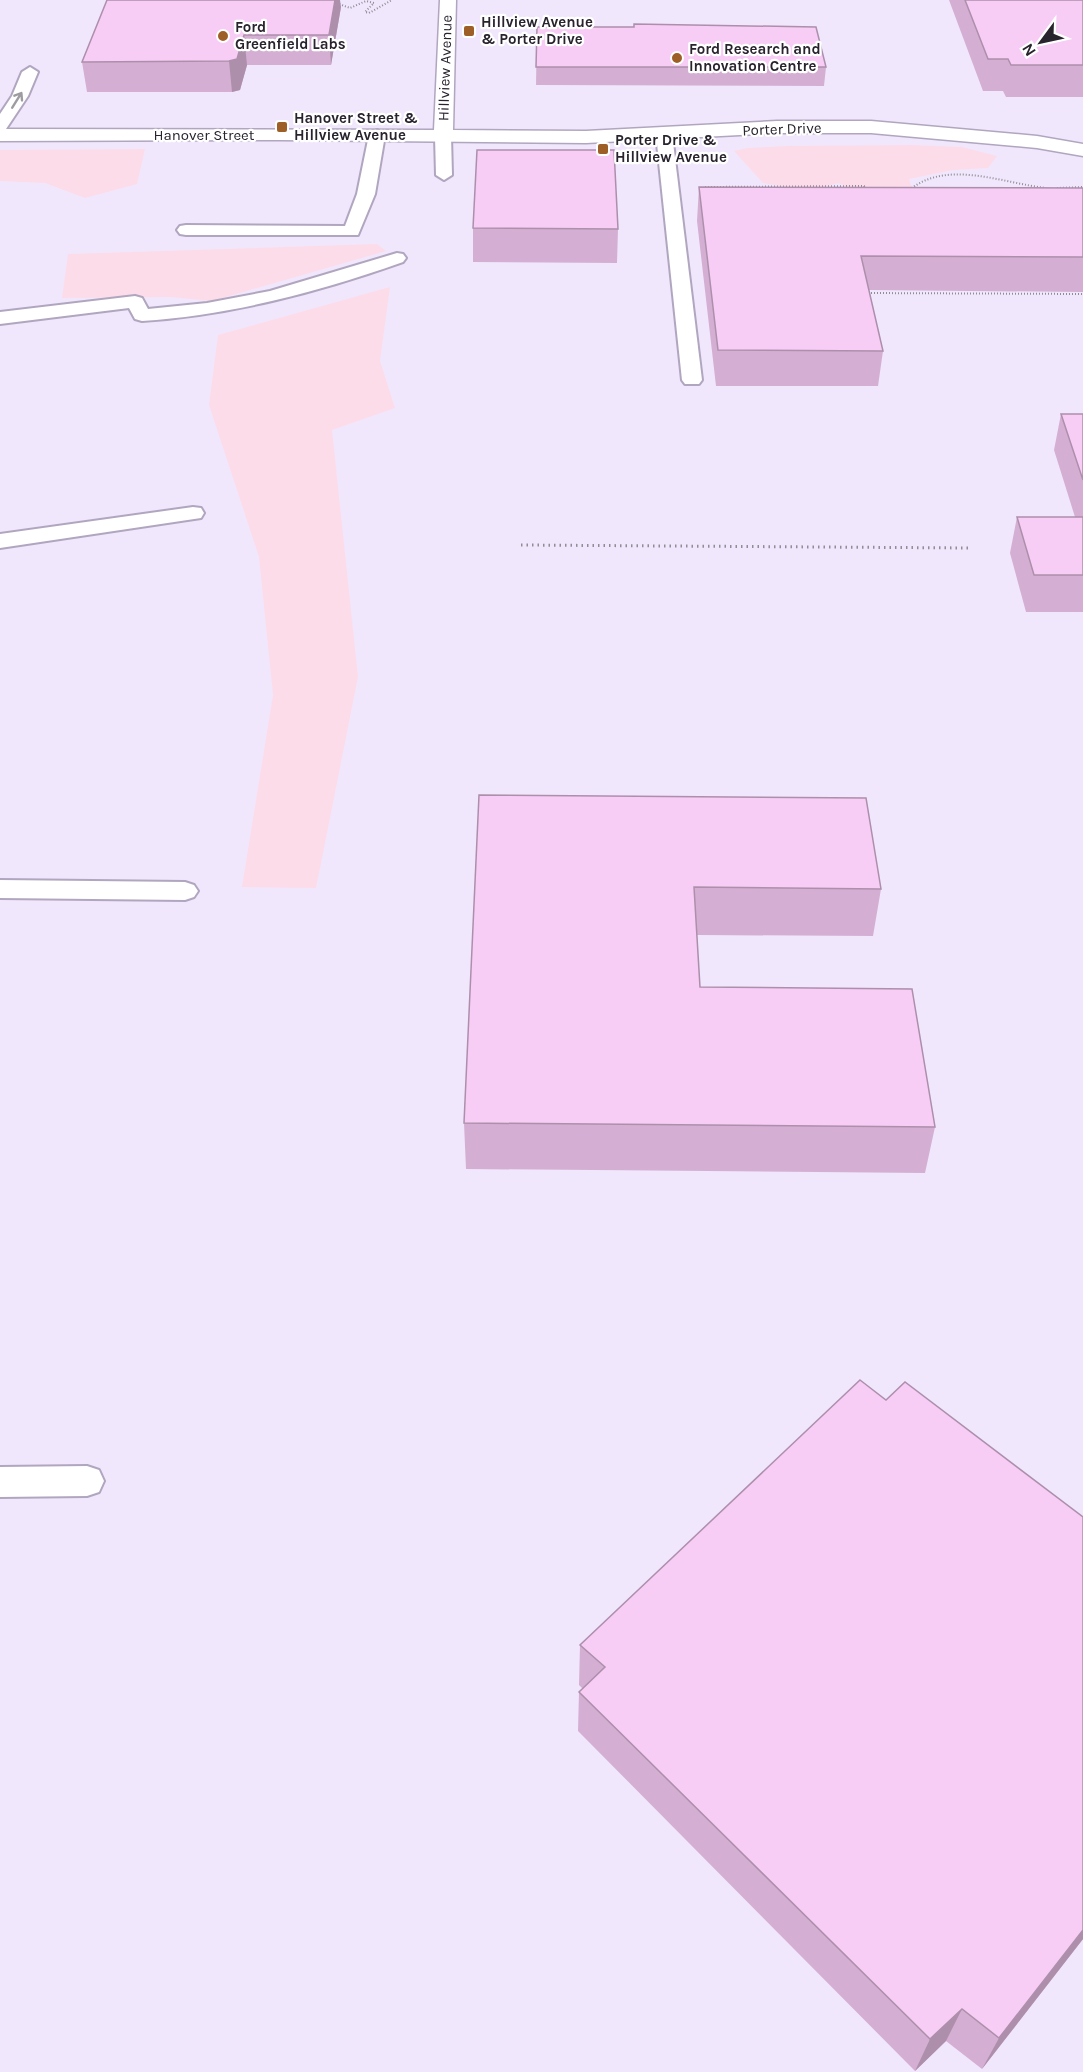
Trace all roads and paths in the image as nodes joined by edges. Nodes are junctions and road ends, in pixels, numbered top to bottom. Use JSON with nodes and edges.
{"nodes":[{"id":1,"x":328,"y":0,"type":"edge"},
{"id":2,"x":392,"y":0,"type":"edge"},
{"id":3,"x":448,"y":0,"type":"edge"},
{"id":4,"x":30,"y":72,"type":"dead end"},
{"id":5,"x":0,"y":126,"type":"edge"},
{"id":6,"x":664,"y":134,"type":"junction"},
{"id":7,"x":0,"y":135,"type":"edge"},
{"id":8,"x":377,"y":135,"type":"junction"},
{"id":9,"x":443,"y":136,"type":"junction"},
{"id":10,"x":1083,"y":150,"type":"edge"},
{"id":11,"x":444,"y":175,"type":"dead end"},
{"id":12,"x":700,"y":187,"type":"edge"},
{"id":13,"x":1083,"y":187,"type":"edge"},
{"id":14,"x":867,"y":195,"type":"edge"},
{"id":15,"x":904,"y":197,"type":"edge"},
{"id":16,"x":186,"y":230,"type":"dead end"},
{"id":17,"x":397,"y":258,"type":"dead end"},
{"id":18,"x":861,"y":293,"type":"edge"},
{"id":19,"x":1083,"y":294,"type":"edge"},
{"id":20,"x":0,"y":318,"type":"edge"},
{"id":21,"x":692,"y":380,"type":"dead end"},
{"id":22,"x":193,"y":513,"type":"dead end"},
{"id":23,"x":0,"y":541,"type":"edge"},
{"id":24,"x":521,"y":545,"type":"dead end"},
{"id":25,"x":970,"y":548,"type":"dead end"},
{"id":26,"x":0,"y":889,"type":"edge"},
{"id":27,"x":185,"y":891,"type":"dead end"},
{"id":28,"x":87,"y":1481,"type":"dead end"},
{"id":29,"x":0,"y":1482,"type":"edge"}],
"edges":[{"from":1,"to":2,"type":"path"},
{"from":3,"to":9,"type":"street","name":"Hillview Avenue"},
{"from":5,"to":4,"type":"lane","one_way":true},
{"from":6,"to":9,"type":"street","name":"Porter Drive"},
{"from":6,"to":10,"type":"street","name":"Porter Drive"},
{"from":6,"to":21,"type":"lane"},
{"from":7,"to":8,"type":"street","name":"Hanover Street"},
{"from":8,"to":9,"type":"street","name":"Hanover Street"},
{"from":8,"to":16,"type":"lane"},
{"from":9,"to":11,"type":"lane"},
{"from":12,"to":14,"type":"path"},
{"from":13,"to":15,"type":"path"},
{"from":17,"to":20,"type":"lane"},
{"from":18,"to":19,"type":"path"},
{"from":22,"to":23,"type":"lane"},
{"from":24,"to":25,"type":"path"},
{"from":26,"to":27,"type":"lane"},
{"from":28,"to":29,"type":"lane"}]}
